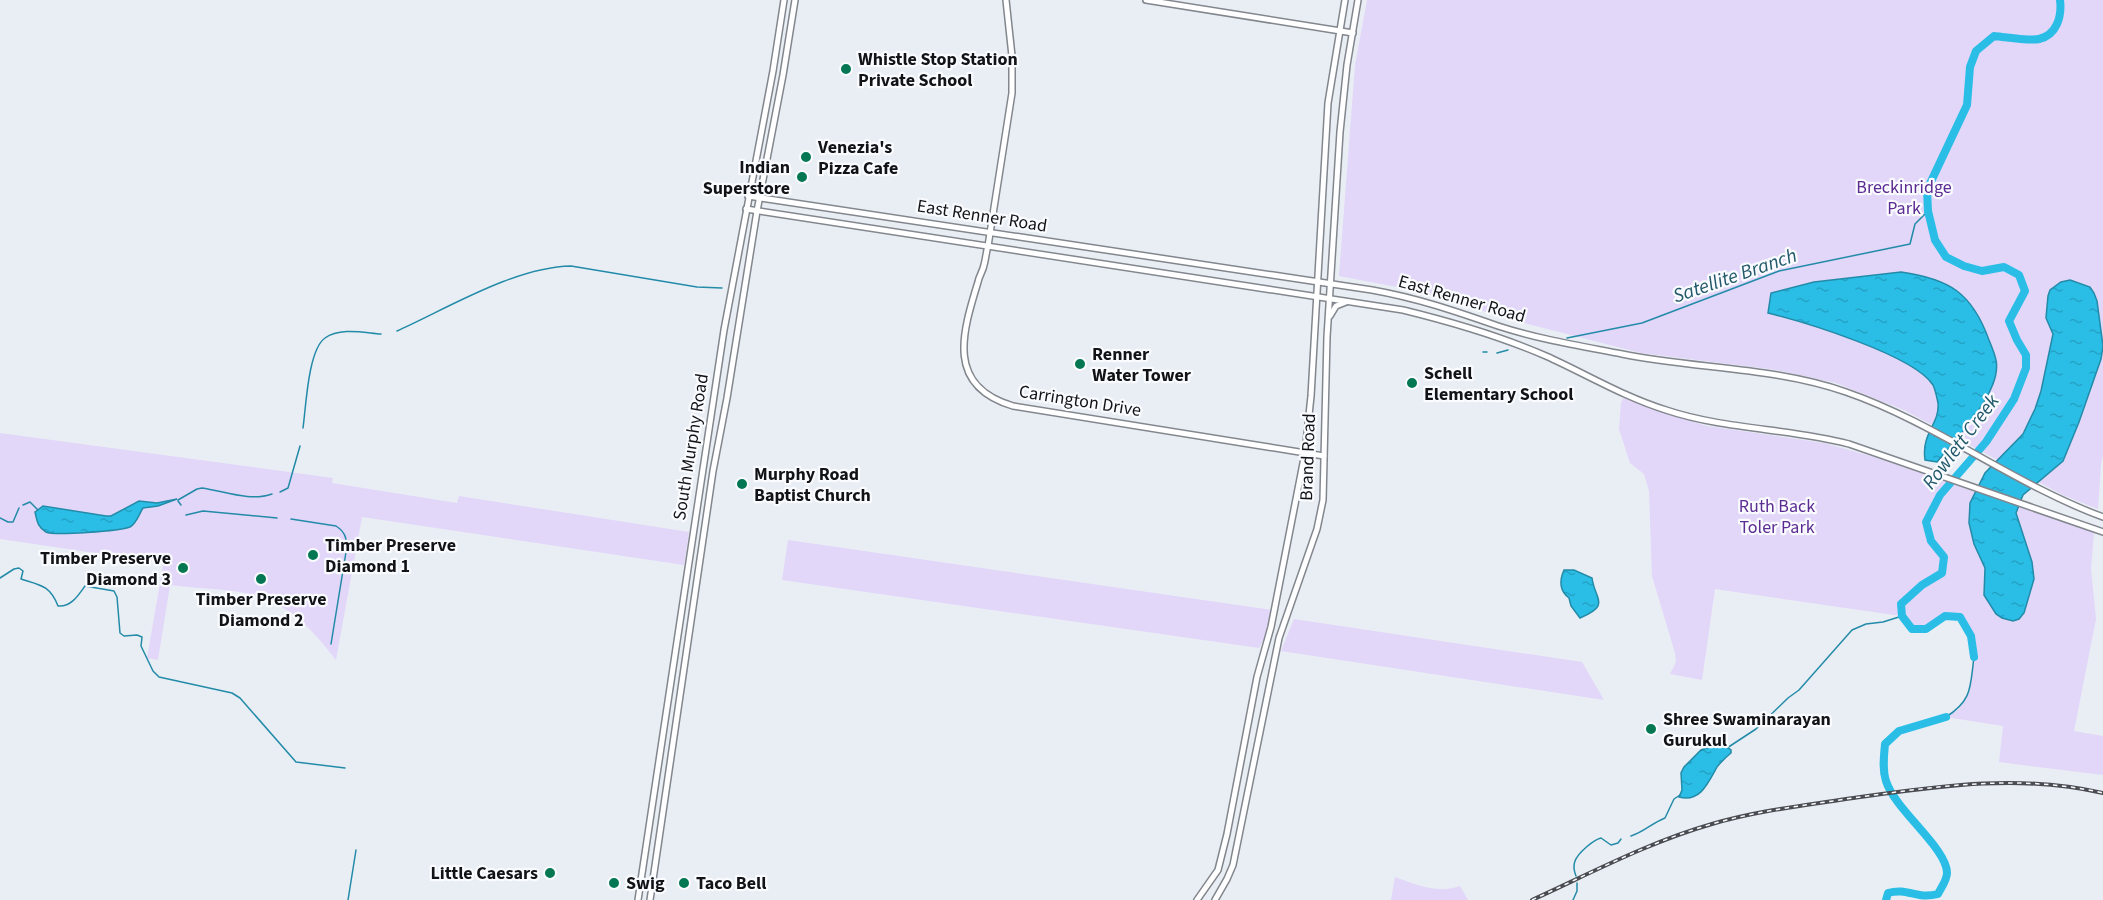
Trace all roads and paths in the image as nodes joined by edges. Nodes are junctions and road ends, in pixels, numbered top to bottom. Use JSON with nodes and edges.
{"nodes":[{"id":1,"x":784,"y":0,"type":"edge"},
{"id":2,"x":795,"y":0,"type":"edge"},
{"id":3,"x":1008,"y":0,"type":"edge"},
{"id":4,"x":1146,"y":0,"type":"edge"},
{"id":5,"x":1345,"y":0,"type":"edge"},
{"id":6,"x":1358,"y":0,"type":"edge"},
{"id":7,"x":1340,"y":31,"type":"junction"},
{"id":8,"x":1353,"y":33,"type":"junction"},
{"id":9,"x":1324,"y":153,"type":"junction"},
{"id":10,"x":1338,"y":153,"type":"junction"},
{"id":11,"x":748,"y":196,"type":"junction"},
{"id":12,"x":759,"y":198,"type":"junction"},
{"id":13,"x":746,"y":209,"type":"junction"},
{"id":14,"x":757,"y":211,"type":"junction"},
{"id":15,"x":991,"y":232,"type":"junction"},
{"id":16,"x":988,"y":246,"type":"junction"},
{"id":17,"x":1318,"y":281,"type":"junction"},
{"id":18,"x":1330,"y":283,"type":"junction"},
{"id":19,"x":1317,"y":296,"type":"junction"},
{"id":20,"x":1329,"y":298,"type":"junction"},
{"id":21,"x":1352,"y":301,"type":"junction"},
{"id":22,"x":1328,"y":320,"type":"junction"},
{"id":23,"x":707,"y":442,"type":"junction"},
{"id":24,"x":718,"y":444,"type":"junction"},
{"id":25,"x":1305,"y":453,"type":"junction"},
{"id":26,"x":1324,"y":456,"type":"junction"},
{"id":27,"x":2103,"y":517,"type":"edge"},
{"id":28,"x":2103,"y":532,"type":"edge"},
{"id":29,"x":638,"y":900,"type":"edge"},
{"id":30,"x":650,"y":900,"type":"edge"},
{"id":31,"x":1197,"y":900,"type":"edge"},
{"id":32,"x":1215,"y":900,"type":"edge"}],
"edges":[{"from":1,"to":11,"type":"main road","name":"South Murphy Road"},
{"from":2,"to":12,"type":"main road","name":"South Murphy Road"},
{"from":3,"to":15,"type":"main road","name":"Carrington Drive"},
{"from":4,"to":7,"type":"main road"},
{"from":5,"to":7,"type":"main road","name":"Brand Road"},
{"from":6,"to":8,"type":"main road","name":"Brand Road"},
{"from":7,"to":8,"type":"main road"},
{"from":7,"to":9,"type":"main road","name":"Brand Road"},
{"from":8,"to":10,"type":"main road","name":"Brand Road"},
{"from":9,"to":10,"type":"main road"},
{"from":9,"to":17,"type":"main road","name":"Brand Road"},
{"from":10,"to":18,"type":"main road","name":"Brand Road"},
{"from":11,"to":12,"type":"main road","name":"East Renner Road"},
{"from":11,"to":13,"type":"main road","name":"South Murphy Road"},
{"from":12,"to":14,"type":"main road","name":"South Murphy Road"},
{"from":12,"to":15,"type":"main road","name":"East Renner Road"},
{"from":13,"to":14,"type":"main road","name":"East Renner Road"},
{"from":13,"to":23,"type":"main road","name":"South Murphy Road"},
{"from":14,"to":16,"type":"main road","name":"East Renner Road"},
{"from":14,"to":24,"type":"main road","name":"South Murphy Road"},
{"from":15,"to":16,"type":"main road","name":"Carrington Drive"},
{"from":15,"to":17,"type":"main road","name":"East Renner Road"},
{"from":16,"to":19,"type":"main road","name":"East Renner Road"},
{"from":16,"to":25,"type":"main road","name":"Carrington Drive"},
{"from":17,"to":18,"type":"main road","name":"East Renner Road"},
{"from":17,"to":19,"type":"main road","name":"Brand Road"},
{"from":18,"to":20,"type":"main road","name":"Brand Road"},
{"from":18,"to":27,"type":"main road","name":"East Renner Road"},
{"from":19,"to":20,"type":"main road","name":"East Renner Road"},
{"from":19,"to":25,"type":"main road","name":"Brand Road"},
{"from":20,"to":21,"type":"main road","name":"East Renner Road"},
{"from":20,"to":22,"type":"main road","name":"Brand Road"},
{"from":21,"to":22,"type":"main road"},
{"from":21,"to":28,"type":"main road","name":"East Renner Road"},
{"from":22,"to":26,"type":"main road","name":"Brand Road"},
{"from":23,"to":24,"type":"main road"},
{"from":23,"to":29,"type":"main road","name":"South Murphy Road"},
{"from":24,"to":30,"type":"main road","name":"South Murphy Road"},
{"from":25,"to":26,"type":"main road","name":"Carrington Drive"},
{"from":25,"to":31,"type":"main road","name":"Brand Road"},
{"from":26,"to":32,"type":"main road","name":"Brand Road"}]}
